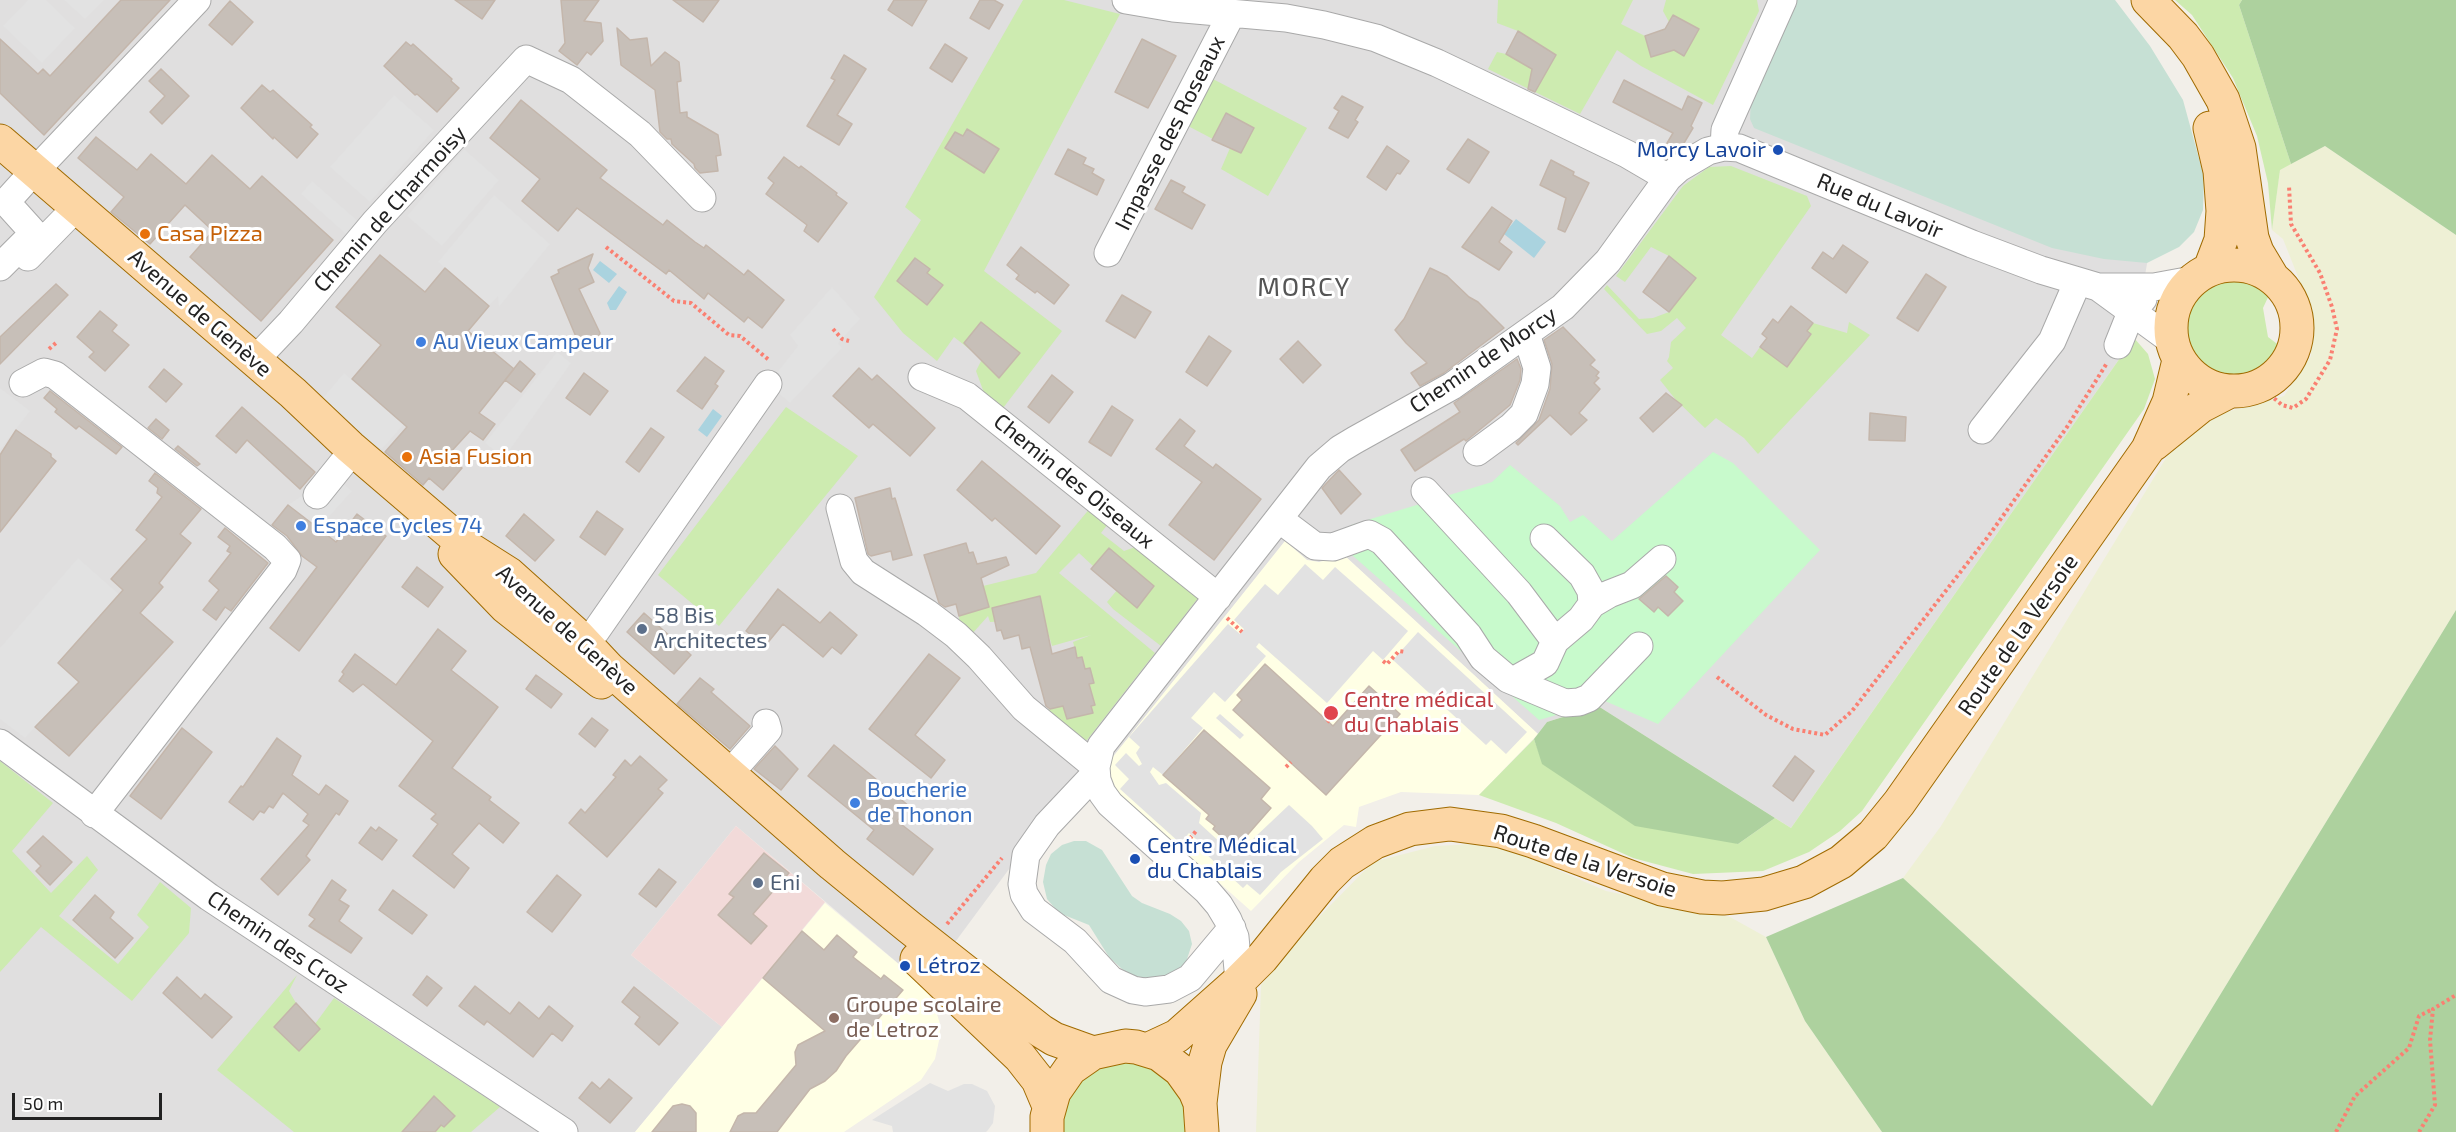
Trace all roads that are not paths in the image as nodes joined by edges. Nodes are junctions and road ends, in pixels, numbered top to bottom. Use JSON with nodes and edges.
{"nodes":[{"id":1,"x":197,"y":0,"type":"edge"},
{"id":2,"x":1126,"y":0,"type":"edge"},
{"id":3,"x":1783,"y":0,"type":"edge"},
{"id":4,"x":2148,"y":0,"type":"edge"},
{"id":5,"x":1233,"y":13,"type":"junction"},
{"id":6,"x":0,"y":141,"type":"edge"},
{"id":7,"x":1724,"y":147,"type":"junction"},
{"id":8,"x":0,"y":159,"type":"edge"},
{"id":9,"x":30,"y":176,"type":"junction"},
{"id":10,"x":1668,"y":178,"type":"junction"},
{"id":11,"x":702,"y":198,"type":"dead end"},
{"id":12,"x":67,"y":218,"type":"junction"},
{"id":13,"x":1108,"y":253,"type":"dead end"},
{"id":14,"x":0,"y":267,"type":"edge"},
{"id":15,"x":2201,"y":274,"type":"junction"},
{"id":16,"x":2272,"y":277,"type":"junction"},
{"id":17,"x":2088,"y":284,"type":"junction"},
{"id":18,"x":0,"y":286,"type":"edge"},
{"id":19,"x":2154,"y":287,"type":"junction"},
{"id":20,"x":2132,"y":310,"type":"junction"},
{"id":21,"x":1524,"y":336,"type":"junction"},
{"id":22,"x":2118,"y":345,"type":"road end"},
{"id":23,"x":2176,"y":350,"type":"junction"},
{"id":24,"x":250,"y":365,"type":"junction"},
{"id":25,"x":770,"y":373,"type":"road end"},
{"id":26,"x":922,"y":377,"type":"dead end"},
{"id":27,"x":23,"y":383,"type":"dead end"},
{"id":28,"x":2230,"y":391,"type":"junction"},
{"id":29,"x":1982,"y":430,"type":"dead end"},
{"id":30,"x":2148,"y":449,"type":"junction"},
{"id":31,"x":1477,"y":452,"type":"dead end"},
{"id":32,"x":346,"y":459,"type":"junction"},
{"id":33,"x":1425,"y":491,"type":"dead end"},
{"id":34,"x":317,"y":495,"type":"dead end"},
{"id":35,"x":840,"y":508,"type":"dead end"},
{"id":36,"x":1279,"y":519,"type":"junction"},
{"id":37,"x":1544,"y":538,"type":"dead end"},
{"id":38,"x":1662,"y":559,"type":"dead end"},
{"id":39,"x":521,"y":603,"type":"junction"},
{"id":40,"x":1592,"y":604,"type":"junction"},
{"id":41,"x":1221,"y":606,"type":"junction"},
{"id":42,"x":549,"y":627,"type":"junction"},
{"id":43,"x":1555,"y":641,"type":"junction"},
{"id":44,"x":584,"y":642,"type":"junction"},
{"id":45,"x":1639,"y":646,"type":"dead end"},
{"id":46,"x":1513,"y":681,"type":"junction"},
{"id":47,"x":766,"y":723,"type":"dead end"},
{"id":48,"x":0,"y":743,"type":"edge"},
{"id":49,"x":1096,"y":770,"type":"junction"},
{"id":50,"x":730,"y":773,"type":"junction"},
{"id":51,"x":94,"y":814,"type":"junction"},
{"id":52,"x":1232,"y":928,"type":"junction"},
{"id":53,"x":1248,"y":972,"type":"junction"},
{"id":54,"x":1147,"y":1050,"type":"junction"},
{"id":55,"x":1093,"y":1053,"type":"junction"},
{"id":56,"x":1201,"y":1118,"type":"edge"},
{"id":57,"x":1048,"y":1119,"type":"edge"},
{"id":58,"x":564,"y":1132,"type":"edge"}],
"edges":[{"from":1,"to":9,"type":"street"},
{"from":2,"to":5,"type":"street"},
{"from":3,"to":7,"type":"street"},
{"from":4,"to":15,"type":"main road","name":"Route de la Versoie"},
{"from":4,"to":16,"type":"main road","name":"Route de la Versoie"},
{"from":5,"to":10,"type":"street"},
{"from":5,"to":13,"type":"street","name":"Impasse des Roseaux"},
{"from":6,"to":9,"type":"main road","name":"Avenue de Genève"},
{"from":7,"to":10,"type":"street"},
{"from":7,"to":17,"type":"street","name":"Rue du Lavoir"},
{"from":8,"to":9,"type":"main road","name":"Avenue de Genève"},
{"from":9,"to":12,"type":"main road","name":"Avenue de Genève"},
{"from":9,"to":14,"type":"street"},
{"from":9,"to":24,"type":"main road","name":"Avenue de Genève"},
{"from":10,"to":21,"type":"street","name":"Chemin de Morcy"},
{"from":11,"to":24,"type":"street","name":"Chemin de Charmoisy"},
{"from":12,"to":18,"type":"street"},
{"from":12,"to":24,"type":"main road","name":"Avenue de Genève"},
{"from":15,"to":16,"type":"main road","name":"Route de la Versoie"},
{"from":15,"to":19,"type":"street","name":"Rue du Lavoir"},
{"from":15,"to":23,"type":"main road","name":"Route de la Versoie"},
{"from":16,"to":28,"type":"main road","name":"Route de la Versoie"},
{"from":17,"to":19,"type":"street","name":"Rue du Lavoir"},
{"from":17,"to":20,"type":"street","name":"Rue du Lavoir"},
{"from":17,"to":29,"type":"street"},
{"from":19,"to":20,"type":"street"},
{"from":20,"to":22,"type":"street"},
{"from":20,"to":23,"type":"street","name":"Rue du Lavoir"},
{"from":21,"to":31,"type":"street"},
{"from":21,"to":36,"type":"street","name":"Chemin de Morcy"},
{"from":23,"to":28,"type":"main road","name":"Route de la Versoie"},
{"from":23,"to":30,"type":"main road","name":"Route de la Versoie"},
{"from":24,"to":32,"type":"main road","name":"Avenue de Genève"},
{"from":24,"to":39,"type":"main road","name":"Avenue de Genève"},
{"from":25,"to":44,"type":"street"},
{"from":26,"to":41,"type":"street","name":"Chemin des Oiseaux"},
{"from":27,"to":51,"type":"street"},
{"from":28,"to":30,"type":"main road","name":"Route de la Versoie"},
{"from":30,"to":53,"type":"main road","name":"Route de la Versoie"},
{"from":32,"to":34,"type":"street"},
{"from":32,"to":39,"type":"main road","name":"Avenue de Genève"},
{"from":33,"to":43,"type":"street"},
{"from":35,"to":49,"type":"street"},
{"from":36,"to":41,"type":"street","name":"Chemin de Morcy"},
{"from":36,"to":46,"type":"street"},
{"from":37,"to":40,"type":"street"},
{"from":38,"to":40,"type":"street"},
{"from":39,"to":42,"type":"main road","name":"Avenue de Genève"},
{"from":40,"to":43,"type":"street"},
{"from":41,"to":49,"type":"street","name":"Chemin de Morcy"},
{"from":42,"to":44,"type":"main road","name":"Avenue de Genève"},
{"from":42,"to":57,"type":"main road","name":"Avenue de Genève"},
{"from":43,"to":46,"type":"street"},
{"from":44,"to":50,"type":"main road","name":"Avenue de Genève"},
{"from":45,"to":46,"type":"street"},
{"from":47,"to":50,"type":"street"},
{"from":48,"to":51,"type":"street","name":"Chemin des Croz"},
{"from":49,"to":52,"type":"street"},
{"from":49,"to":52,"type":"street"},
{"from":50,"to":55,"type":"main road","name":"Avenue de Genève"},
{"from":51,"to":58,"type":"street","name":"Chemin des Croz"},
{"from":52,"to":53,"type":"street"},
{"from":53,"to":54,"type":"main road","name":"Route de la Versoie"},
{"from":53,"to":56,"type":"main road","name":"Route de la Versoie"},
{"from":54,"to":55,"type":"main road"},
{"from":54,"to":56,"type":"main road"},
{"from":55,"to":57,"type":"main road"}]}
